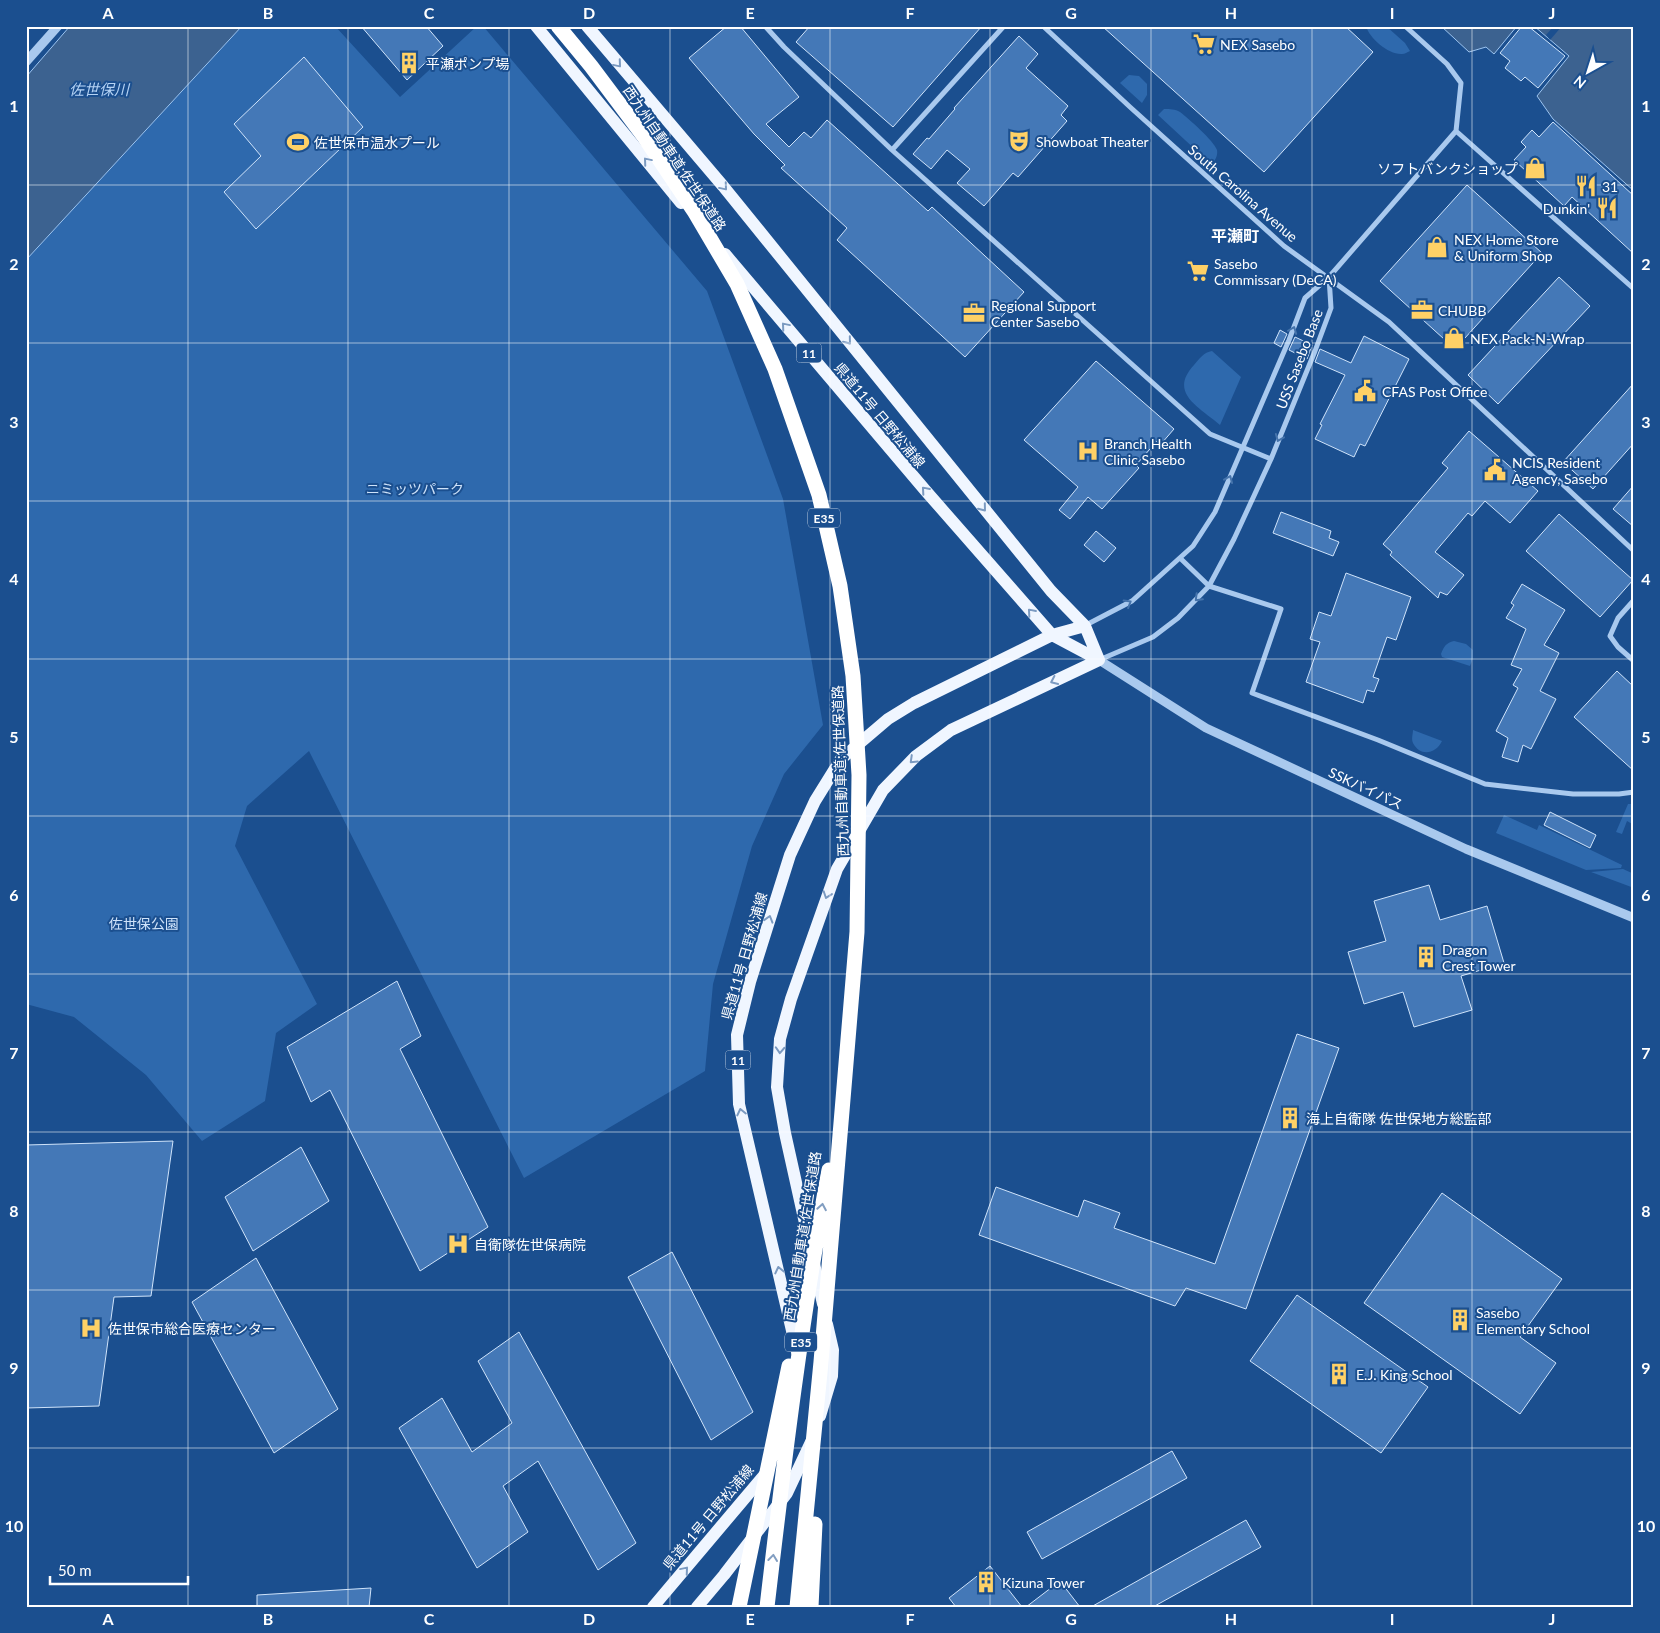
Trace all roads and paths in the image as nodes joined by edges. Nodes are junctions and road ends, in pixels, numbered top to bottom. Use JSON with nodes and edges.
{"nodes":[{"id":1,"x":58,"y":26,"type":"edge"},
{"id":2,"x":536,"y":26,"type":"edge"},
{"id":3,"x":558,"y":26,"type":"edge"},
{"id":4,"x":587,"y":26,"type":"edge"},
{"id":5,"x":1004,"y":26,"type":"edge"},
{"id":6,"x":1043,"y":26,"type":"edge"},
{"id":7,"x":1404,"y":26,"type":"edge"},
{"id":8,"x":767,"y":27,"type":"edge"},
{"id":9,"x":26,"y":62,"type":"edge"},
{"id":10,"x":1456,"y":131,"type":"junction"},
{"id":11,"x":892,"y":150,"type":"junction"},
{"id":12,"x":1329,"y":277,"type":"junction"},
{"id":13,"x":1634,"y":289,"type":"edge"},
{"id":14,"x":1242,"y":448,"type":"junction"},
{"id":15,"x":1271,"y":459,"type":"junction"},
{"id":16,"x":1634,"y":551,"type":"edge"},
{"id":17,"x":1180,"y":558,"type":"junction"},
{"id":18,"x":1209,"y":586,"type":"junction"},
{"id":19,"x":1634,"y":600,"type":"edge"},
{"id":20,"x":1085,"y":626,"type":"junction"},
{"id":21,"x":1052,"y":635,"type":"junction"},
{"id":22,"x":1098,"y":660,"type":"junction"},
{"id":23,"x":1634,"y":661,"type":"edge"},
{"id":24,"x":1634,"y":792,"type":"edge"},
{"id":25,"x":1634,"y":918,"type":"edge"},
{"id":26,"x":846,"y":1080,"type":"junction"},
{"id":27,"x":815,"y":1246,"type":"junction"},
{"id":28,"x":821,"y":1362,"type":"junction"},
{"id":29,"x":653,"y":1607,"type":"edge"},
{"id":30,"x":696,"y":1607,"type":"edge"},
{"id":31,"x":739,"y":1607,"type":"edge"},
{"id":32,"x":767,"y":1607,"type":"edge"},
{"id":33,"x":797,"y":1607,"type":"edge"},
{"id":34,"x":811,"y":1607,"type":"edge"}],
"edges":[{"from":1,"to":9,"type":"street"},
{"from":21,"to":2,"type":"main road","name":"県道11号 日野松浦線","number":"11","one_way":true},
{"from":3,"to":26,"type":"highway","name":"西九州自動車道;佐世保道路","number":"E35","bridge":true},
{"from":4,"to":20,"type":"main road","name":"県道11号 日野松浦線","one_way":true},
{"from":5,"to":11,"type":"street"},
{"from":6,"to":12,"type":"street","name":"South Carolina Avenue"},
{"from":7,"to":10,"type":"street"},
{"from":8,"to":11,"type":"street"},
{"from":10,"to":12,"type":"street"},
{"from":10,"to":13,"type":"street"},
{"from":11,"to":14,"type":"street"},
{"from":14,"to":12,"type":"street","name":"USS Sasebo Base","one_way":true},
{"from":12,"to":15,"type":"street","name":"USS Sasebo Base","one_way":true},
{"from":12,"to":16,"type":"street","name":"South Carolina Avenue"},
{"from":14,"to":15,"type":"street"},
{"from":17,"to":14,"type":"street","name":"USS Sasebo Base","one_way":true},
{"from":15,"to":18,"type":"street","name":"USS Sasebo Base"},
{"from":17,"to":18,"type":"street"},
{"from":20,"to":17,"type":"street","name":"USS Sasebo Base","one_way":true},
{"from":18,"to":22,"type":"street","name":"USS Sasebo Base","one_way":true},
{"from":18,"to":24,"type":"street"},
{"from":19,"to":23,"type":"street"},
{"from":20,"to":21,"type":"main road","name":"県道11号 日野松浦線","number":"11"},
{"from":20,"to":22,"type":"main road","name":"県道11号 日野松浦線"},
{"from":21,"to":22,"type":"main road","name":"県道11号 日野松浦線","number":"11"},
{"from":29,"to":21,"type":"main road","name":"県道11号 日野松浦線","number":"11","one_way":true},
{"from":22,"to":25,"type":"street","name":"SSKバイパス"},
{"from":22,"to":30,"type":"main road","one_way":true},
{"from":27,"to":26,"type":"highway","name":"西九州自動車道;佐世保道路","number":"E35","one_way":true,"bridge":true},
{"from":26,"to":28,"type":"highway","name":"西九州自動車道;佐世保道路","number":"E35","bridge":true},
{"from":27,"to":31,"type":"highway","bridge":true},
{"from":32,"to":27,"type":"highway","name":"西九州自動車道;佐世保道路","number":"E35","one_way":true,"bridge":true},
{"from":28,"to":33,"type":"highway","name":"西九州自動車道;佐世保道路","number":"E35","bridge":true},
{"from":28,"to":34,"type":"highway","bridge":true}]}
